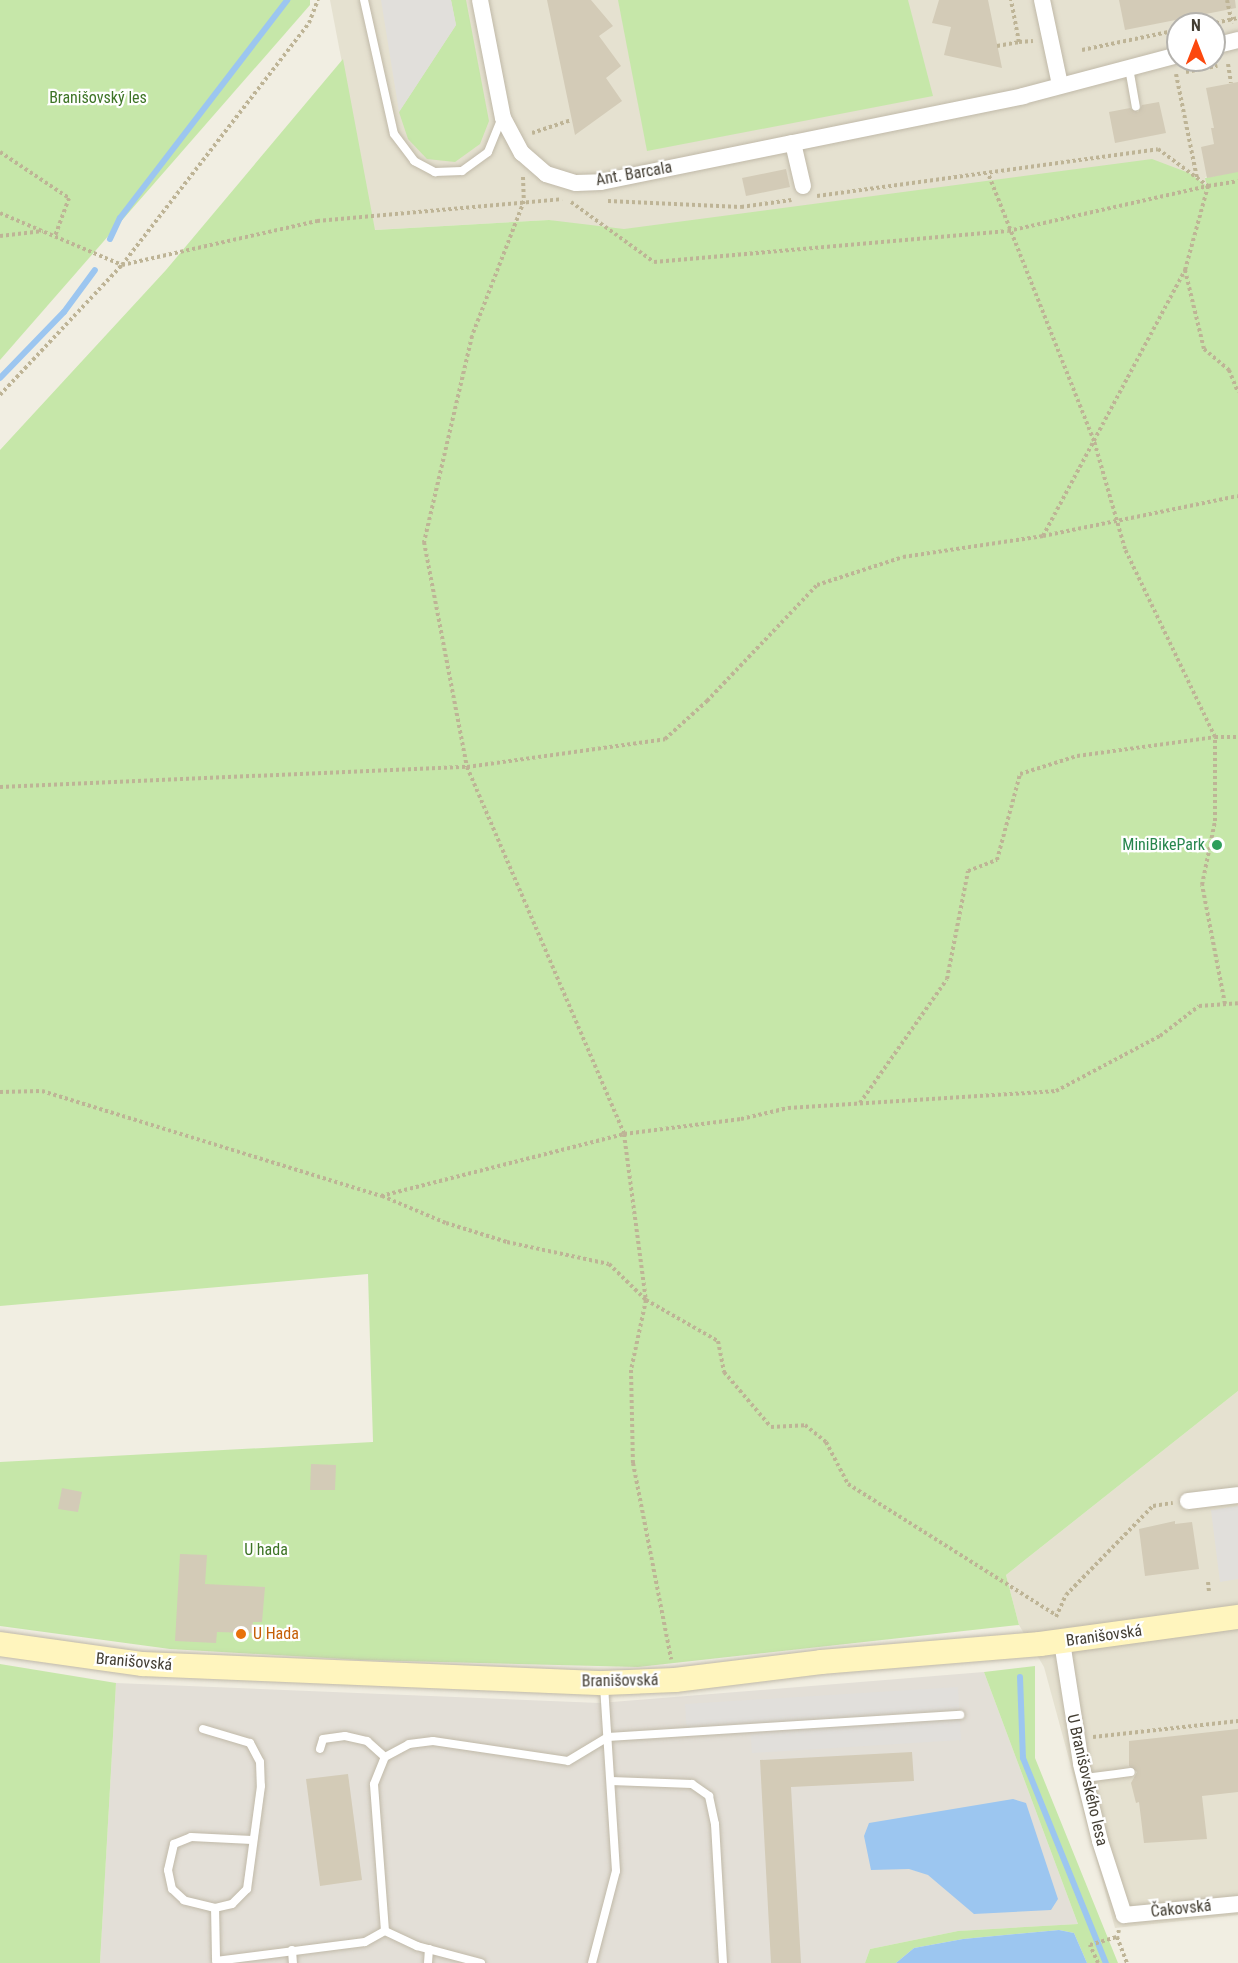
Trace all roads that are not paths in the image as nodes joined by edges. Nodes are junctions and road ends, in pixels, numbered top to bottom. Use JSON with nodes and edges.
{"nodes":[{"id":1,"x":364,"y":0,"type":"edge"},
{"id":2,"x":480,"y":0,"type":"edge"},
{"id":3,"x":1042,"y":0,"type":"edge"},
{"id":4,"x":1166,"y":58,"type":"edge"},
{"id":5,"x":1128,"y":67,"type":"junction"},
{"id":6,"x":1060,"y":85,"type":"junction"},
{"id":7,"x":1136,"y":106,"type":"dead end"},
{"id":8,"x":502,"y":118,"type":"junction"},
{"id":9,"x":793,"y":143,"type":"junction"},
{"id":10,"x":804,"y":194,"type":"road end"},
{"id":11,"x":1238,"y":1495,"type":"edge"},
{"id":12,"x":1188,"y":1501,"type":"road end"},
{"id":13,"x":1238,"y":1617,"type":"edge"},
{"id":14,"x":1062,"y":1642,"type":"junction"},
{"id":15,"x":0,"y":1644,"type":"edge"},
{"id":16,"x":604,"y":1683,"type":"junction"},
{"id":17,"x":960,"y":1715,"type":"dead end"},
{"id":18,"x":203,"y":1729,"type":"dead end"},
{"id":19,"x":608,"y":1737,"type":"junction"},
{"id":20,"x":320,"y":1749,"type":"dead end"},
{"id":21,"x":386,"y":1757,"type":"junction"},
{"id":22,"x":1131,"y":1772,"type":"dead end"},
{"id":23,"x":1085,"y":1778,"type":"junction"},
{"id":24,"x":611,"y":1781,"type":"junction"},
{"id":25,"x":252,"y":1840,"type":"junction"},
{"id":26,"x":1238,"y":1904,"type":"edge"},
{"id":27,"x":215,"y":1908,"type":"junction"},
{"id":28,"x":1124,"y":1915,"type":"joint"},
{"id":29,"x":386,"y":1931,"type":"junction"},
{"id":30,"x":429,"y":1949,"type":"junction"},
{"id":31,"x":292,"y":1950,"type":"junction"},
{"id":32,"x":216,"y":1960,"type":"edge"},
{"id":33,"x":293,"y":1963,"type":"edge"},
{"id":34,"x":428,"y":1963,"type":"edge"},
{"id":35,"x":481,"y":1963,"type":"edge"},
{"id":36,"x":592,"y":1963,"type":"edge"},
{"id":37,"x":723,"y":1963,"type":"edge"}],
"edges":[{"from":1,"to":8,"type":"lane"},
{"from":2,"to":8,"type":"street","name":"Ant. Barcala"},
{"from":3,"to":6,"type":"street"},
{"from":4,"to":5,"type":"street","name":"Ant. Barcala"},
{"from":5,"to":6,"type":"street","name":"Ant. Barcala"},
{"from":5,"to":7,"type":"lane"},
{"from":6,"to":9,"type":"street","name":"Ant. Barcala"},
{"from":8,"to":9,"type":"street","name":"Ant. Barcala"},
{"from":9,"to":10,"type":"street"},
{"from":11,"to":12,"type":"street"},
{"from":13,"to":14,"type":"street","name":"Branišovská"},
{"from":14,"to":16,"type":"street","name":"Branišovská"},
{"from":14,"to":23,"type":"street","name":"U Branišovského lesa"},
{"from":15,"to":16,"type":"street","name":"Branišovská"},
{"from":16,"to":19,"type":"lane"},
{"from":17,"to":19,"type":"lane"},
{"from":18,"to":25,"type":"lane"},
{"from":19,"to":21,"type":"lane"},
{"from":19,"to":24,"type":"lane"},
{"from":20,"to":21,"type":"lane"},
{"from":21,"to":29,"type":"lane"},
{"from":22,"to":23,"type":"lane"},
{"from":23,"to":28,"type":"street","name":"U Branišovského lesa"},
{"from":24,"to":36,"type":"lane"},
{"from":24,"to":37,"type":"lane"},
{"from":25,"to":27,"type":"lane"},
{"from":25,"to":27,"type":"lane"},
{"from":26,"to":28,"type":"street","name":"Čakovská"},
{"from":27,"to":32,"type":"lane"},
{"from":29,"to":30,"type":"lane"},
{"from":29,"to":31,"type":"lane"},
{"from":30,"to":34,"type":"lane"},
{"from":30,"to":35,"type":"lane"},
{"from":31,"to":32,"type":"lane"},
{"from":31,"to":33,"type":"lane"}]}
